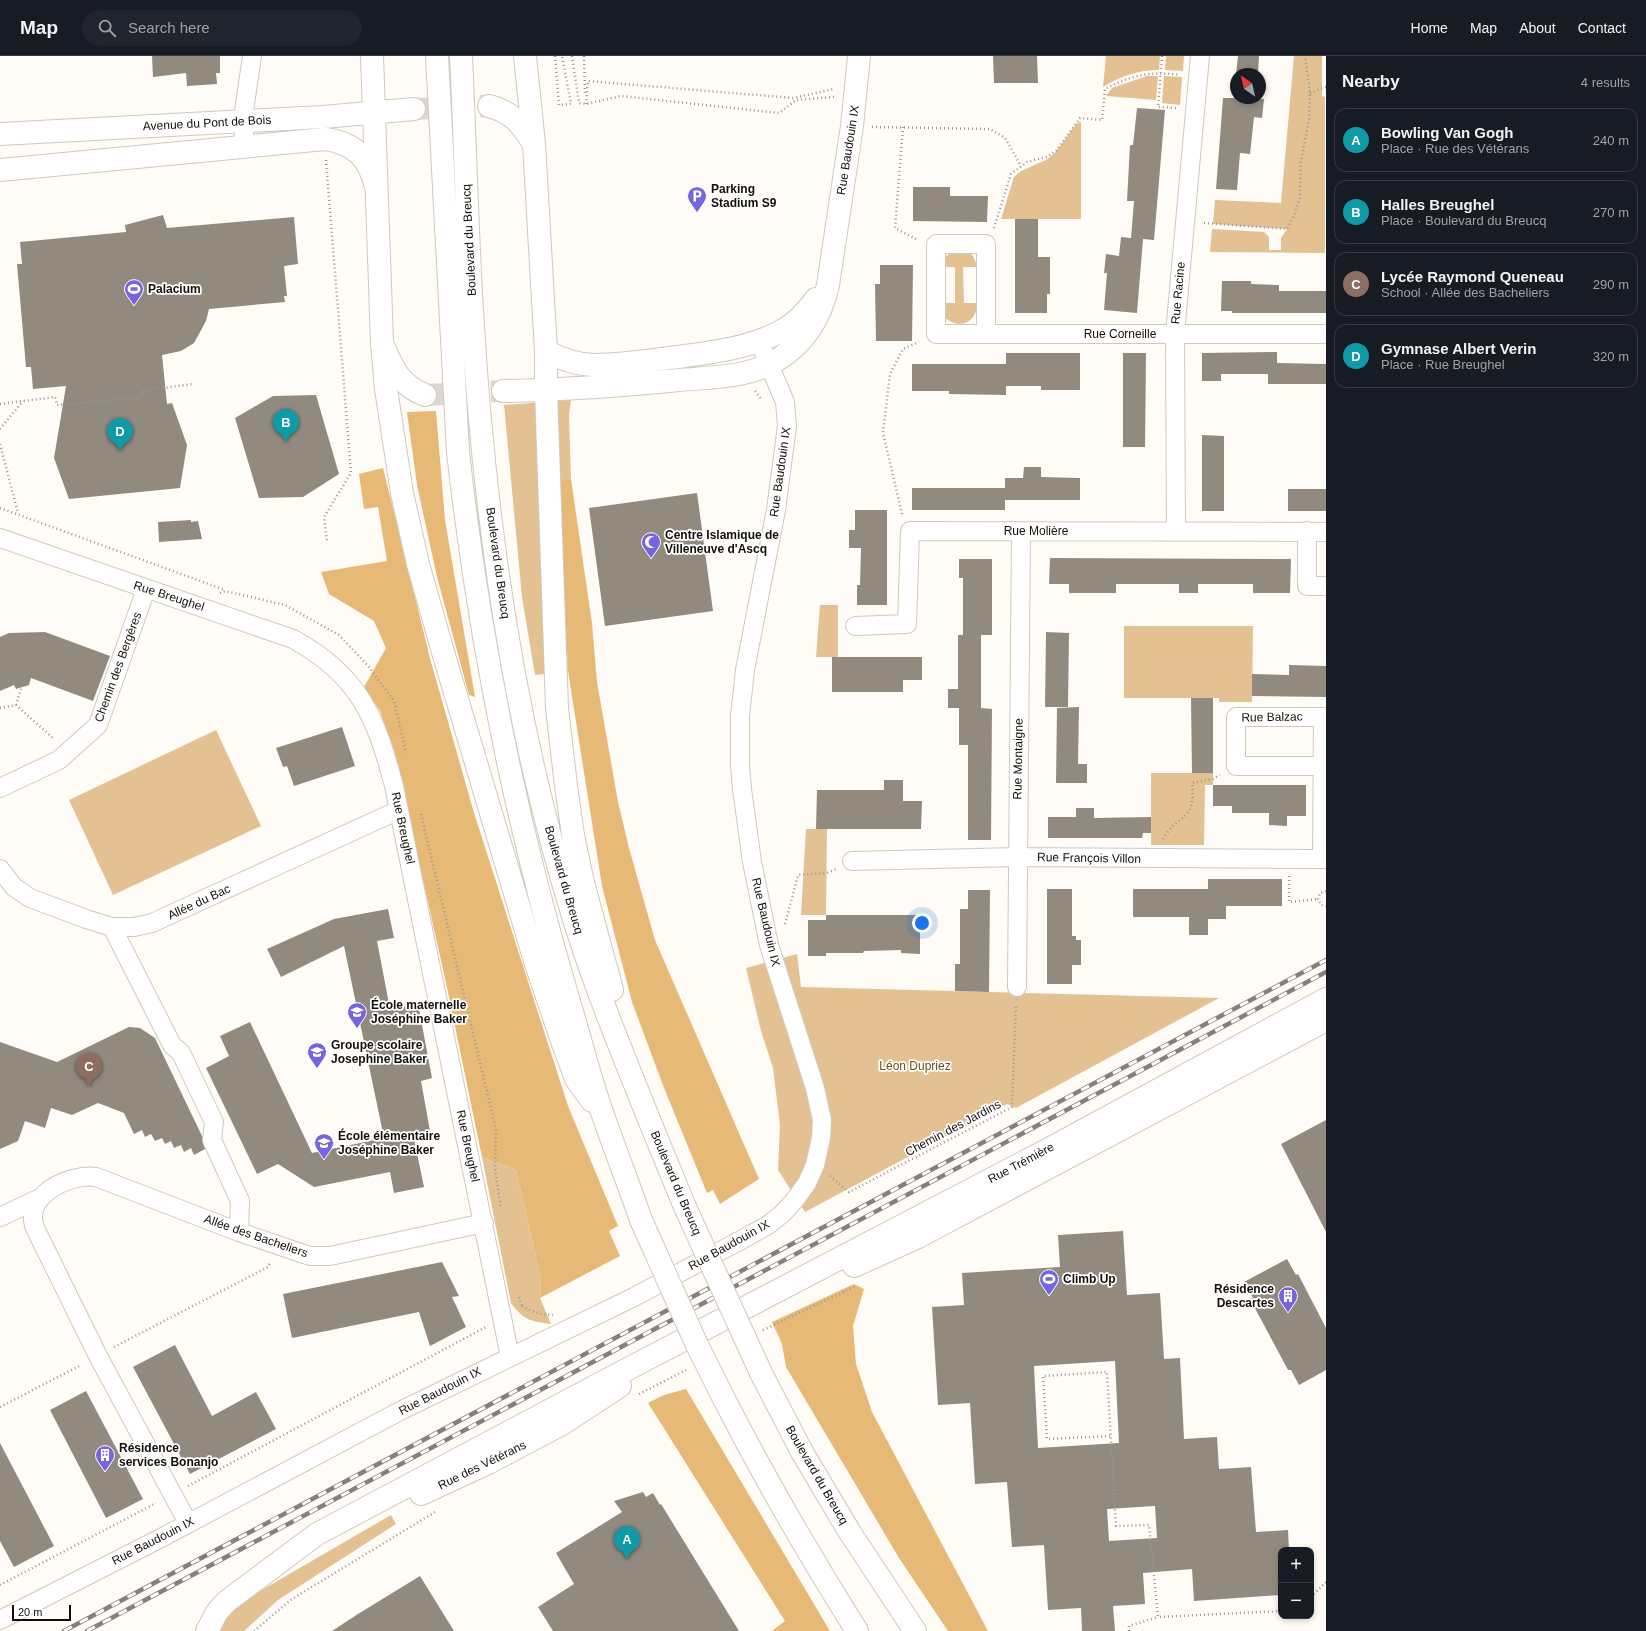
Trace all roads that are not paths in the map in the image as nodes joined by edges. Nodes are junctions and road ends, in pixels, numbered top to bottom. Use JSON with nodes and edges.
{"nodes":[{"id":1,"x":252,"y":56,"type":"edge"},
{"id":2,"x":372,"y":56,"type":"edge"},
{"id":3,"x":437,"y":56,"type":"edge"},
{"id":4,"x":461,"y":56,"type":"edge"},
{"id":5,"x":525,"y":56,"type":"edge"},
{"id":6,"x":859,"y":56,"type":"edge"},
{"id":7,"x":1200,"y":56,"type":"edge"},
{"id":8,"x":489,"y":106,"type":"tunnel mouth"},
{"id":9,"x":414,"y":109,"type":"tunnel mouth"},
{"id":10,"x":373,"y":112,"type":"junction"},
{"id":11,"x":243,"y":121,"type":"junction"},
{"id":12,"x":0,"y":134,"type":"edge"},
{"id":13,"x":534,"y":144,"type":"junction"},
{"id":14,"x":244,"y":147,"type":"junction"},
{"id":15,"x":0,"y":170,"type":"edge"},
{"id":16,"x":376,"y":187,"type":"junction"},
{"id":17,"x":833,"y":244,"type":"junction"},
{"id":18,"x":986,"y":334,"type":"junction"},
{"id":19,"x":1175,"y":334,"type":"junction"},
{"id":20,"x":1326,"y":334,"type":"edge"},
{"id":21,"x":759,"y":340,"type":"junction"},
{"id":22,"x":382,"y":343,"type":"junction"},
{"id":23,"x":546,"y":351,"type":"junction"},
{"id":24,"x":768,"y":364,"type":"junction"},
{"id":25,"x":546,"y":390,"type":"junction"},
{"id":26,"x":503,"y":391,"type":"tunnel mouth"},
{"id":27,"x":425,"y":395,"type":"tunnel mouth"},
{"id":28,"x":1021,"y":531,"type":"junction"},
{"id":29,"x":1176,"y":532,"type":"junction"},
{"id":30,"x":1307,"y":532,"type":"junction"},
{"id":31,"x":1326,"y":532,"type":"edge"},
{"id":32,"x":0,"y":538,"type":"edge"},
{"id":33,"x":1326,"y":586,"type":"edge"},
{"id":34,"x":146,"y":589,"type":"junction"},
{"id":35,"x":855,"y":626,"type":"dead end"},
{"id":36,"x":1323,"y":766,"type":"junction"},
{"id":37,"x":0,"y":788,"type":"edge"},
{"id":38,"x":399,"y":810,"type":"junction"},
{"id":39,"x":1017,"y":857,"type":"junction"},
{"id":40,"x":1324,"y":859,"type":"edge"},
{"id":41,"x":852,"y":860,"type":"road end"},
{"id":42,"x":0,"y":869,"type":"edge"},
{"id":43,"x":112,"y":927,"type":"junction"},
{"id":44,"x":1017,"y":987,"type":"road end"},
{"id":45,"x":1326,"y":999,"type":"edge"},
{"id":46,"x":1326,"y":1020,"type":"edge"},
{"id":47,"x":639,"y":1094,"type":"junction"},
{"id":48,"x":602,"y":1114,"type":"junction"},
{"id":49,"x":38,"y":1199,"type":"junction"},
{"id":50,"x":0,"y":1216,"type":"edge"},
{"id":51,"x":484,"y":1223,"type":"junction"},
{"id":52,"x":239,"y":1232,"type":"junction"},
{"id":53,"x":717,"y":1328,"type":"junction"},
{"id":54,"x":510,"y":1357,"type":"junction"},
{"id":55,"x":188,"y":1523,"type":"junction"},
{"id":56,"x":0,"y":1620,"type":"edge"},
{"id":57,"x":207,"y":1631,"type":"edge"},
{"id":58,"x":858,"y":1631,"type":"edge"},
{"id":59,"x":915,"y":1631,"type":"edge"}],
"edges":[{"from":1,"to":11,"type":"street"},
{"from":2,"to":10,"type":"main road"},
{"from":3,"to":48,"type":"main road","name":"Boulevard du Breucq"},
{"from":4,"to":47,"type":"main road","name":"Boulevard du Breucq"},
{"from":5,"to":13,"type":"main road"},
{"from":6,"to":17,"type":"main road","name":"Rue Baudouin IX"},
{"from":7,"to":19,"type":"street","name":"Rue Racine"},
{"from":8,"to":13,"type":"main road"},
{"from":9,"to":10,"type":"main road","name":"Avenue du Pont de Bois"},
{"from":10,"to":11,"type":"main road","name":"Avenue du Pont de Bois"},
{"from":10,"to":16,"type":"main road"},
{"from":11,"to":12,"type":"main road","name":"Avenue du Pont de Bois"},
{"from":11,"to":14,"type":"street"},
{"from":13,"to":23,"type":"main road"},
{"from":14,"to":15,"type":"main road","name":"Avenue du Pont de Bois"},
{"from":14,"to":16,"type":"main road","name":"Avenue du Pont de Bois"},
{"from":16,"to":22,"type":"main road"},
{"from":17,"to":21,"type":"main road","name":"Rue Baudouin IX"},
{"from":17,"to":24,"type":"main road","name":"Rue Baudouin IX"},
{"from":18,"to":18,"type":"street","name":"Rue Corneille"},
{"from":18,"to":19,"type":"street","name":"Rue Corneille"},
{"from":19,"to":20,"type":"street","name":"Rue Corneille"},
{"from":19,"to":29,"type":"street","name":"Rue Racine"},
{"from":21,"to":23,"type":"main road","name":"Rue Baudouin IX"},
{"from":21,"to":24,"type":"street","name":"Rue Baudouin IX"},
{"from":22,"to":27,"type":"main road"},
{"from":22,"to":48,"type":"main road"},
{"from":23,"to":25,"type":"main road"},
{"from":24,"to":25,"type":"main road","name":"Rue Baudouin IX"},
{"from":24,"to":54,"type":"street","name":"Rue Baudouin IX"},
{"from":25,"to":26,"type":"main road"},
{"from":25,"to":47,"type":"main road"},
{"from":28,"to":29,"type":"street","name":"Rue Molière"},
{"from":28,"to":35,"type":"street","name":"Rue Molière"},
{"from":28,"to":39,"type":"street","name":"Rue Montaigne"},
{"from":29,"to":30,"type":"street","name":"Rue Molière"},
{"from":30,"to":31,"type":"street","name":"Rue Molière"},
{"from":30,"to":33,"type":"street"},
{"from":32,"to":34,"type":"street","name":"Rue Breughel"},
{"from":34,"to":37,"type":"street","name":"Chemin des Bergères"},
{"from":34,"to":38,"type":"street","name":"Rue Breughel"},
{"from":36,"to":36,"type":"street","name":"Rue Balzac"},
{"from":36,"to":40,"type":"street","name":"Rue Balzac"},
{"from":38,"to":43,"type":"street","name":"Allée du Bac"},
{"from":38,"to":51,"type":"street","name":"Rue Breughel"},
{"from":39,"to":40,"type":"street","name":"Rue François Villon"},
{"from":39,"to":41,"type":"street","name":"Rue François Villon"},
{"from":39,"to":44,"type":"street","name":"Rue Montaigne"},
{"from":42,"to":43,"type":"street","name":"Allée du Bac"},
{"from":43,"to":52,"type":"street"},
{"from":45,"to":53,"type":"main road","name":"Rue Trémière"},
{"from":46,"to":53,"type":"main road","name":"Rue Trémière"},
{"from":47,"to":59,"type":"main road","name":"Boulevard du Breucq","bridge":true},
{"from":48,"to":58,"type":"main road","name":"Boulevard du Breucq","bridge":true},
{"from":49,"to":50,"type":"street","name":"Allée des Bacheliers"},
{"from":49,"to":52,"type":"street","name":"Allée des Bacheliers"},
{"from":49,"to":55,"type":"street"},
{"from":51,"to":52,"type":"street","name":"Allée des Bacheliers"},
{"from":51,"to":54,"type":"street","name":"Rue Breughel"},
{"from":53,"to":57,"type":"main road","name":"Rue des Vétérans"},
{"from":54,"to":55,"type":"street","name":"Rue Baudouin IX"},
{"from":55,"to":56,"type":"street","name":"Rue Baudouin IX"}]}
